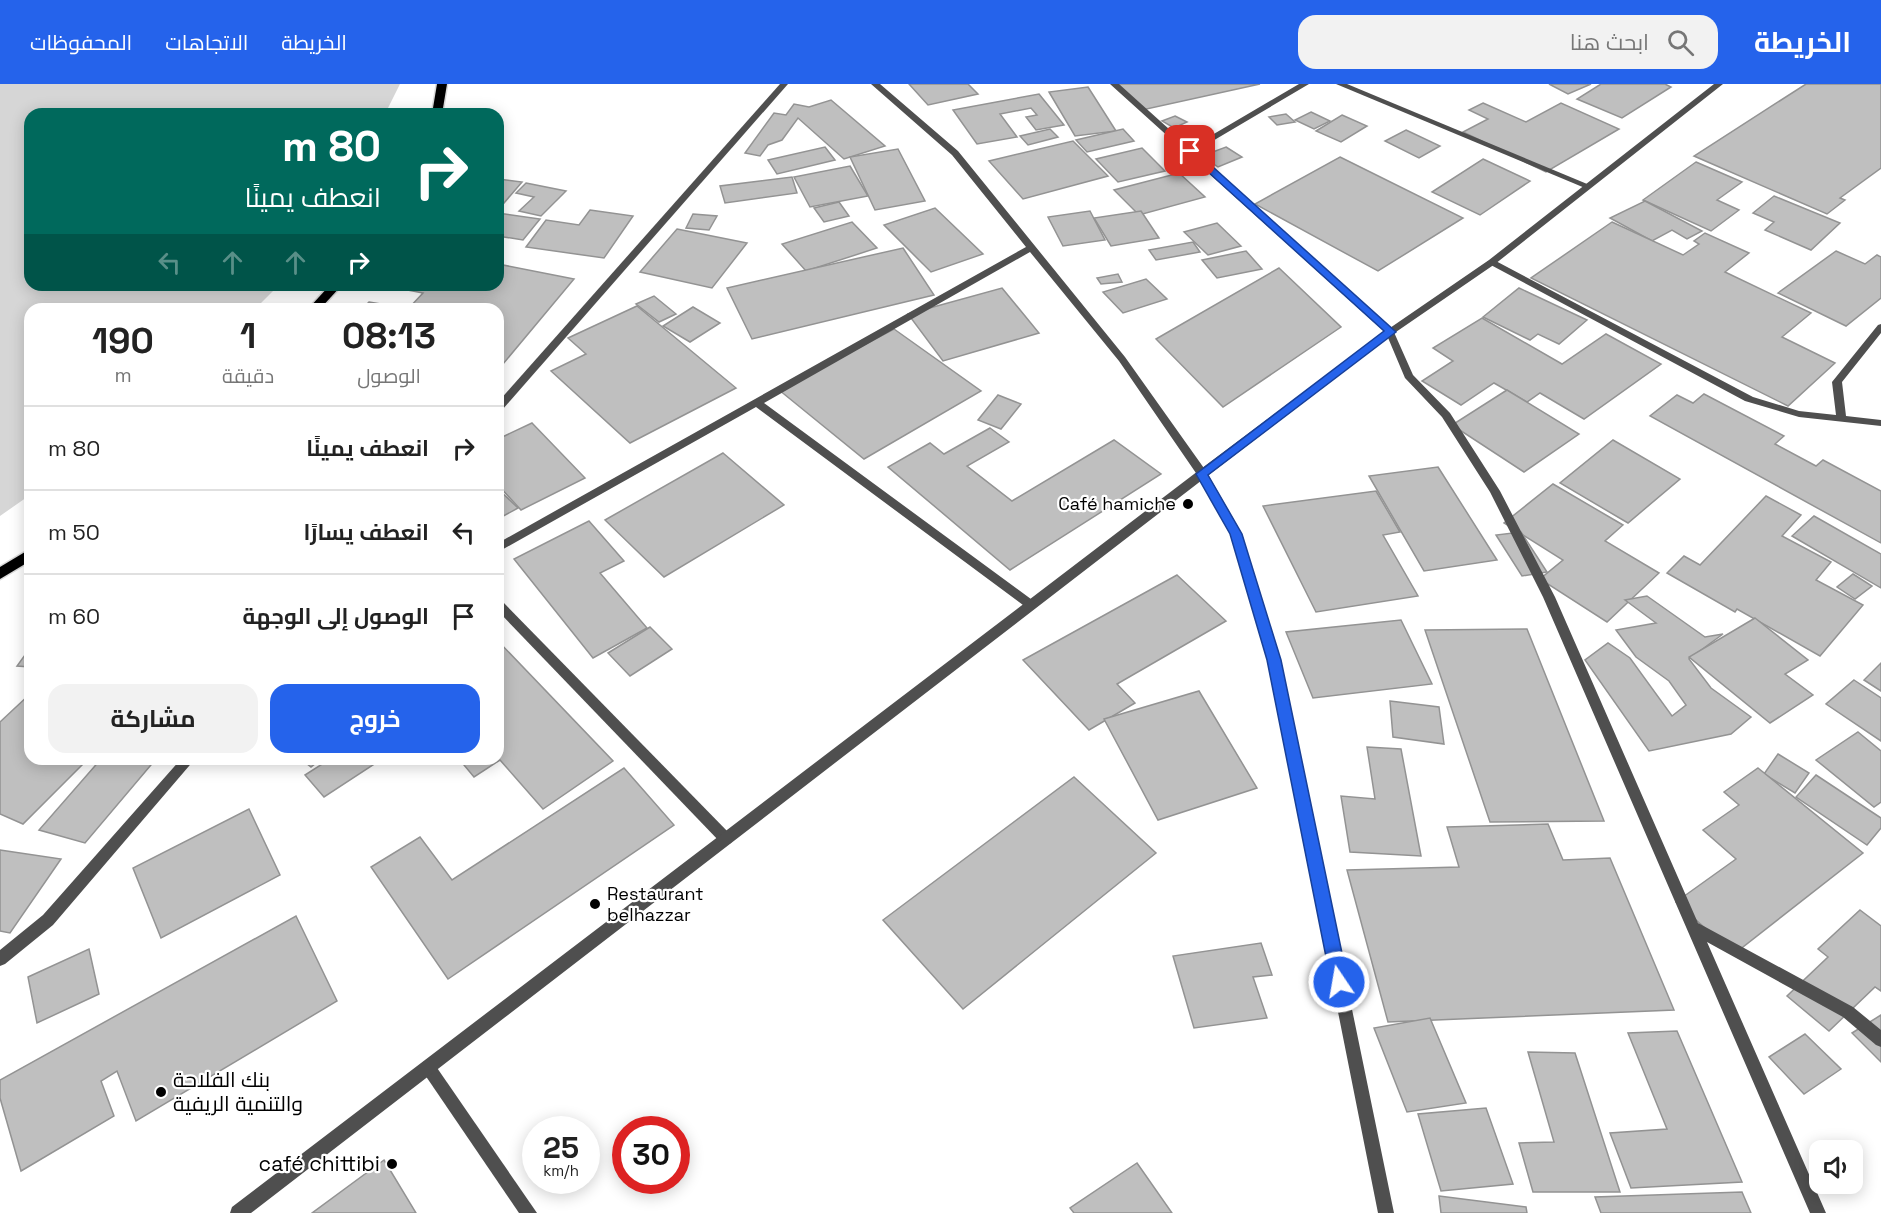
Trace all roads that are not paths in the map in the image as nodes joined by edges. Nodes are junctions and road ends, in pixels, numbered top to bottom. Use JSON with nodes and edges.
{"nodes":[{"id":1,"x":442,"y":84,"type":"edge"},
{"id":2,"x":784,"y":84,"type":"edge"},
{"id":3,"x":874,"y":84,"type":"edge"},
{"id":4,"x":1114,"y":84,"type":"edge"},
{"id":5,"x":1305,"y":84,"type":"edge"},
{"id":6,"x":1340,"y":84,"type":"edge"},
{"id":7,"x":1719,"y":84,"type":"edge"},
{"id":8,"x":438,"y":108,"type":"edge"},
{"id":9,"x":1190,"y":151,"type":"junction"},
{"id":10,"x":1588,"y":186,"type":"junction"},
{"id":11,"x":1032,"y":247,"type":"junction"},
{"id":12,"x":1492,"y":262,"type":"junction"},
{"id":13,"x":330,"y":291,"type":"edge"},
{"id":14,"x":320,"y":303,"type":"edge"},
{"id":15,"x":1881,"y":327,"type":"edge"},
{"id":16,"x":1390,"y":332,"type":"junction"},
{"id":17,"x":504,"y":401,"type":"edge"},
{"id":18,"x":756,"y":402,"type":"junction"},
{"id":19,"x":1841,"y":418,"type":"junction"},
{"id":20,"x":1881,"y":423,"type":"edge"},
{"id":21,"x":1202,"y":474,"type":"junction"},
{"id":22,"x":504,"y":545,"type":"edge"},
{"id":23,"x":24,"y":558,"type":"edge"},
{"id":24,"x":0,"y":574,"type":"edge"},
{"id":25,"x":1030,"y":605,"type":"junction"},
{"id":26,"x":504,"y":609,"type":"edge"},
{"id":27,"x":184,"y":765,"type":"edge"},
{"id":28,"x":726,"y":839,"type":"junction"},
{"id":29,"x":1693,"y":927,"type":"junction"},
{"id":30,"x":0,"y":959,"type":"edge"},
{"id":31,"x":1881,"y":1040,"type":"edge"},
{"id":32,"x":428,"y":1067,"type":"junction"},
{"id":33,"x":238,"y":1213,"type":"edge"},
{"id":34,"x":529,"y":1213,"type":"edge"},
{"id":35,"x":1386,"y":1213,"type":"edge"},
{"id":36,"x":1818,"y":1213,"type":"edge"}],
"edges":[{"from":1,"to":8,"type":"main road"},
{"from":2,"to":17,"type":"street"},
{"from":3,"to":11,"type":"street"},
{"from":4,"to":9,"type":"street"},
{"from":5,"to":9,"type":"street"},
{"from":6,"to":10,"type":"street"},
{"from":7,"to":10,"type":"street"},
{"from":9,"to":16,"type":"street"},
{"from":10,"to":12,"type":"street"},
{"from":11,"to":18,"type":"street"},
{"from":11,"to":21,"type":"street"},
{"from":12,"to":16,"type":"street"},
{"from":12,"to":19,"type":"street"},
{"from":13,"to":14,"type":"main road"},
{"from":15,"to":19,"type":"street"},
{"from":16,"to":21,"type":"street"},
{"from":16,"to":29,"type":"street"},
{"from":18,"to":22,"type":"street"},
{"from":18,"to":25,"type":"street"},
{"from":19,"to":20,"type":"street"},
{"from":21,"to":25,"type":"street"},
{"from":21,"to":35,"type":"street"},
{"from":23,"to":24,"type":"main road"},
{"from":25,"to":28,"type":"street"},
{"from":26,"to":28,"type":"street"},
{"from":27,"to":30,"type":"street"},
{"from":28,"to":32,"type":"street"},
{"from":29,"to":31,"type":"street"},
{"from":29,"to":36,"type":"street"},
{"from":32,"to":33,"type":"street"},
{"from":32,"to":34,"type":"street"}]}
